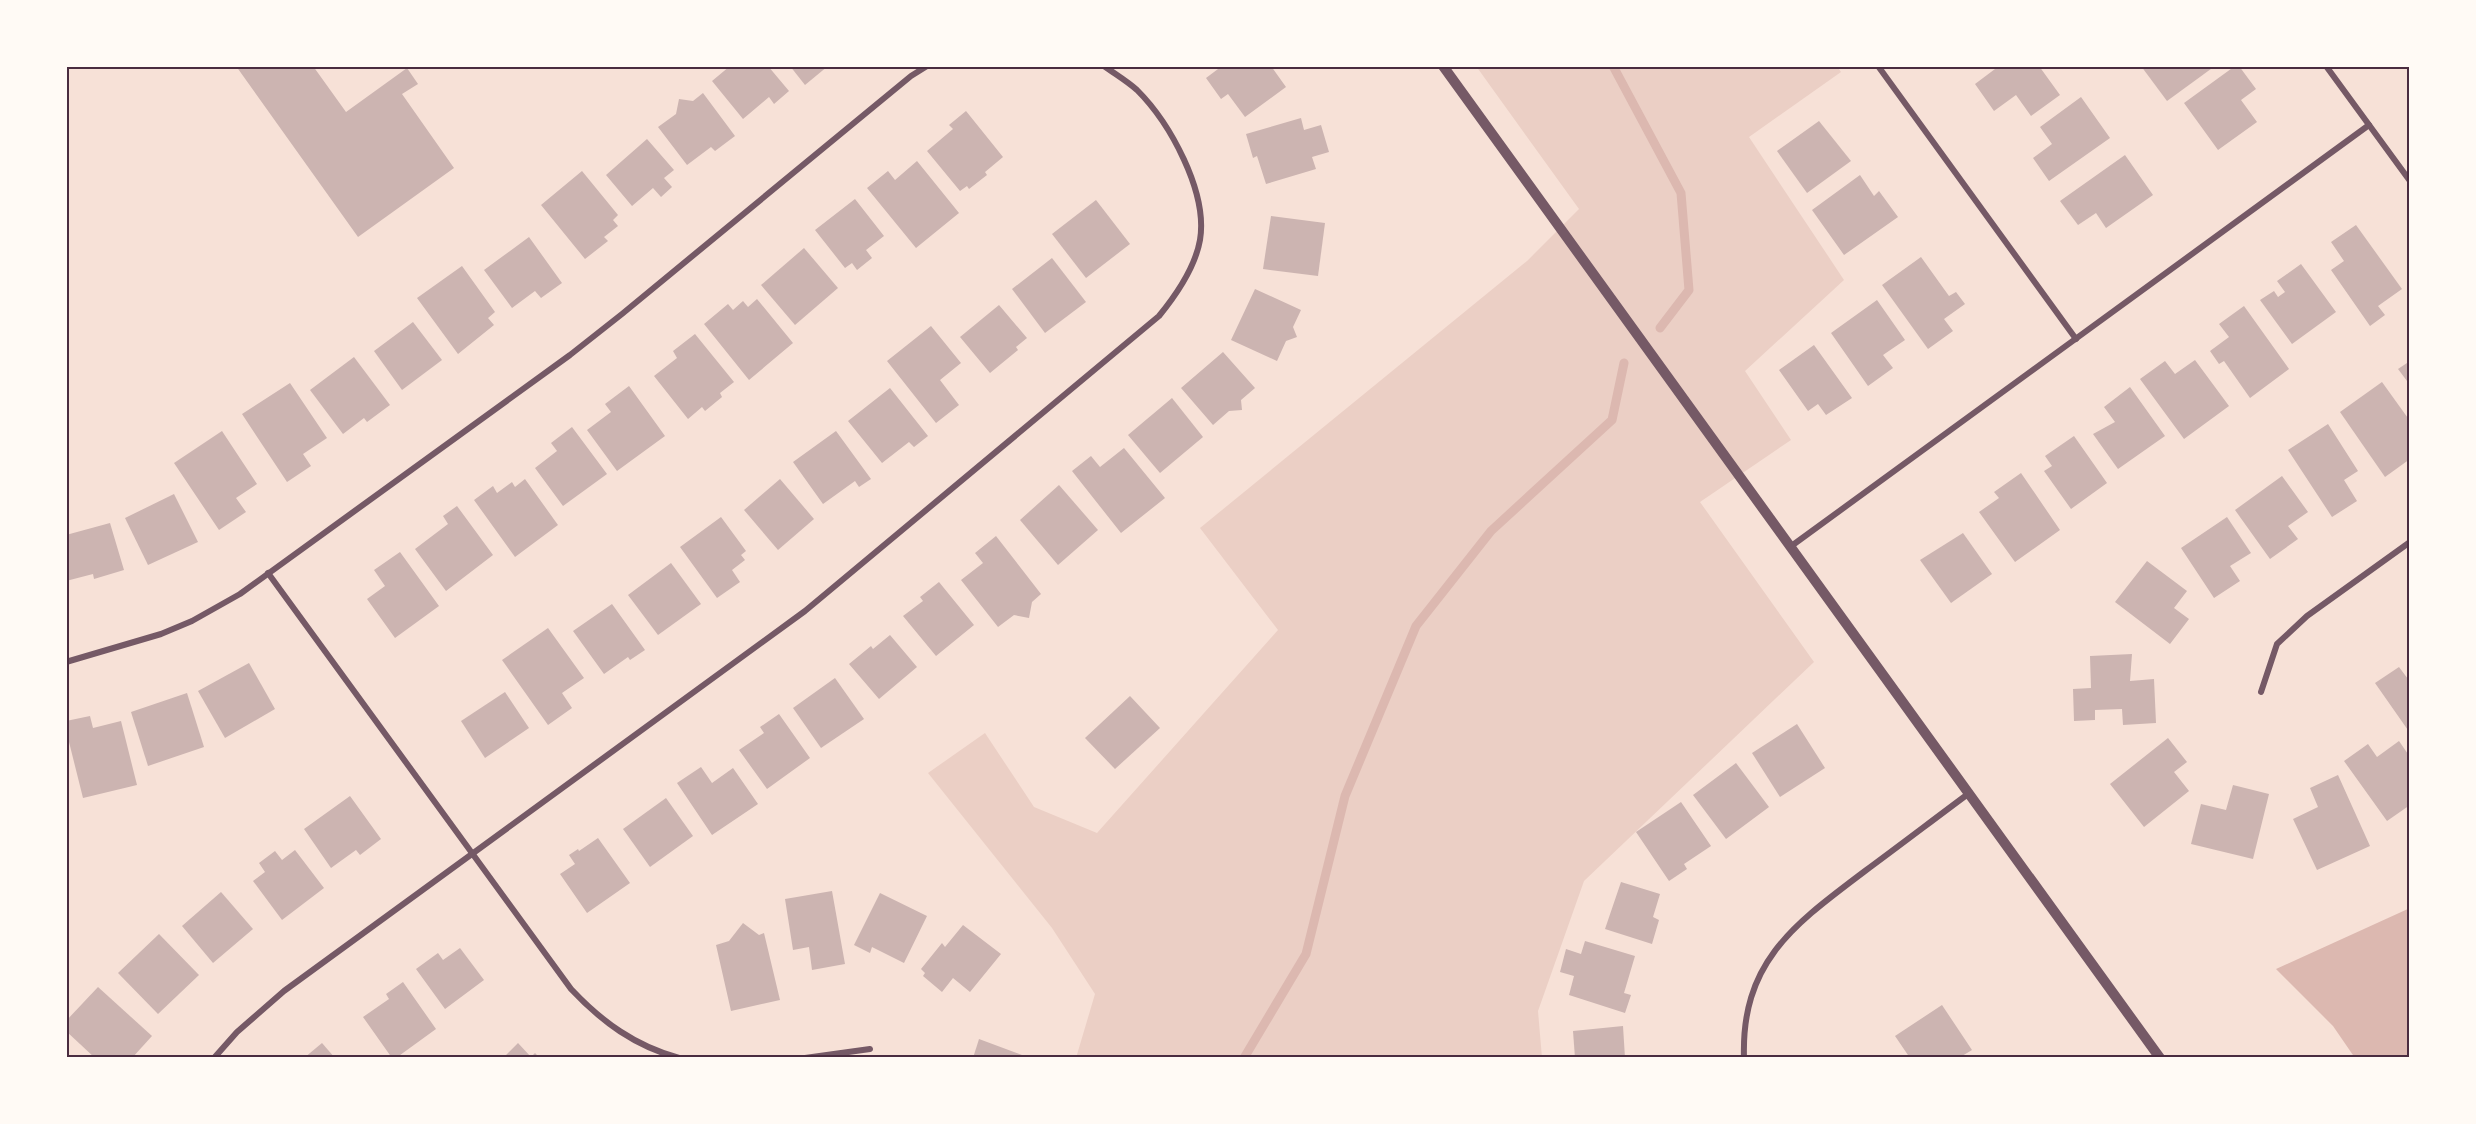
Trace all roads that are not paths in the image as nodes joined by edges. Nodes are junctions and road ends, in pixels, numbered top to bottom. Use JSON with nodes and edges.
{"nodes":[{"id":1,"x":927,"y":66,"type":"edge"},
{"id":2,"x":1104,"y":66,"type":"edge"},
{"id":3,"x":1443,"y":66,"type":"edge"},
{"id":4,"x":1878,"y":66,"type":"edge"},
{"id":5,"x":2326,"y":66,"type":"edge"},
{"id":6,"x":2369,"y":125,"type":"junction"},
{"id":7,"x":2410,"y":181,"type":"edge"},
{"id":8,"x":2076,"y":339,"type":"junction"},
{"id":9,"x":2410,"y":542,"type":"edge"},
{"id":10,"x":1790,"y":547,"type":"junction"},
{"id":11,"x":268,"y":573,"type":"junction"},
{"id":12,"x":66,"y":662,"type":"edge"},
{"id":13,"x":2261,"y":692,"type":"dead end"},
{"id":14,"x":1968,"y":794,"type":"junction"},
{"id":15,"x":472,"y":854,"type":"junction"},
{"id":16,"x":870,"y":1049,"type":"dead end"},
{"id":17,"x":213,"y":1058,"type":"edge"},
{"id":18,"x":679,"y":1058,"type":"edge"},
{"id":19,"x":805,"y":1058,"type":"edge"},
{"id":20,"x":1744,"y":1058,"type":"edge"},
{"id":21,"x":2160,"y":1058,"type":"edge"}],
"edges":[{"from":1,"to":11,"type":"street"},
{"from":2,"to":15,"type":"street"},
{"from":3,"to":10,"type":"street"},
{"from":4,"to":8,"type":"street"},
{"from":5,"to":6,"type":"street"},
{"from":6,"to":7,"type":"street"},
{"from":6,"to":8,"type":"street"},
{"from":8,"to":10,"type":"street"},
{"from":9,"to":13,"type":"street"},
{"from":10,"to":14,"type":"street"},
{"from":11,"to":12,"type":"street"},
{"from":11,"to":15,"type":"street"},
{"from":14,"to":20,"type":"street"},
{"from":14,"to":21,"type":"street"},
{"from":15,"to":17,"type":"street"},
{"from":15,"to":18,"type":"street"},
{"from":16,"to":19,"type":"street"}]}
